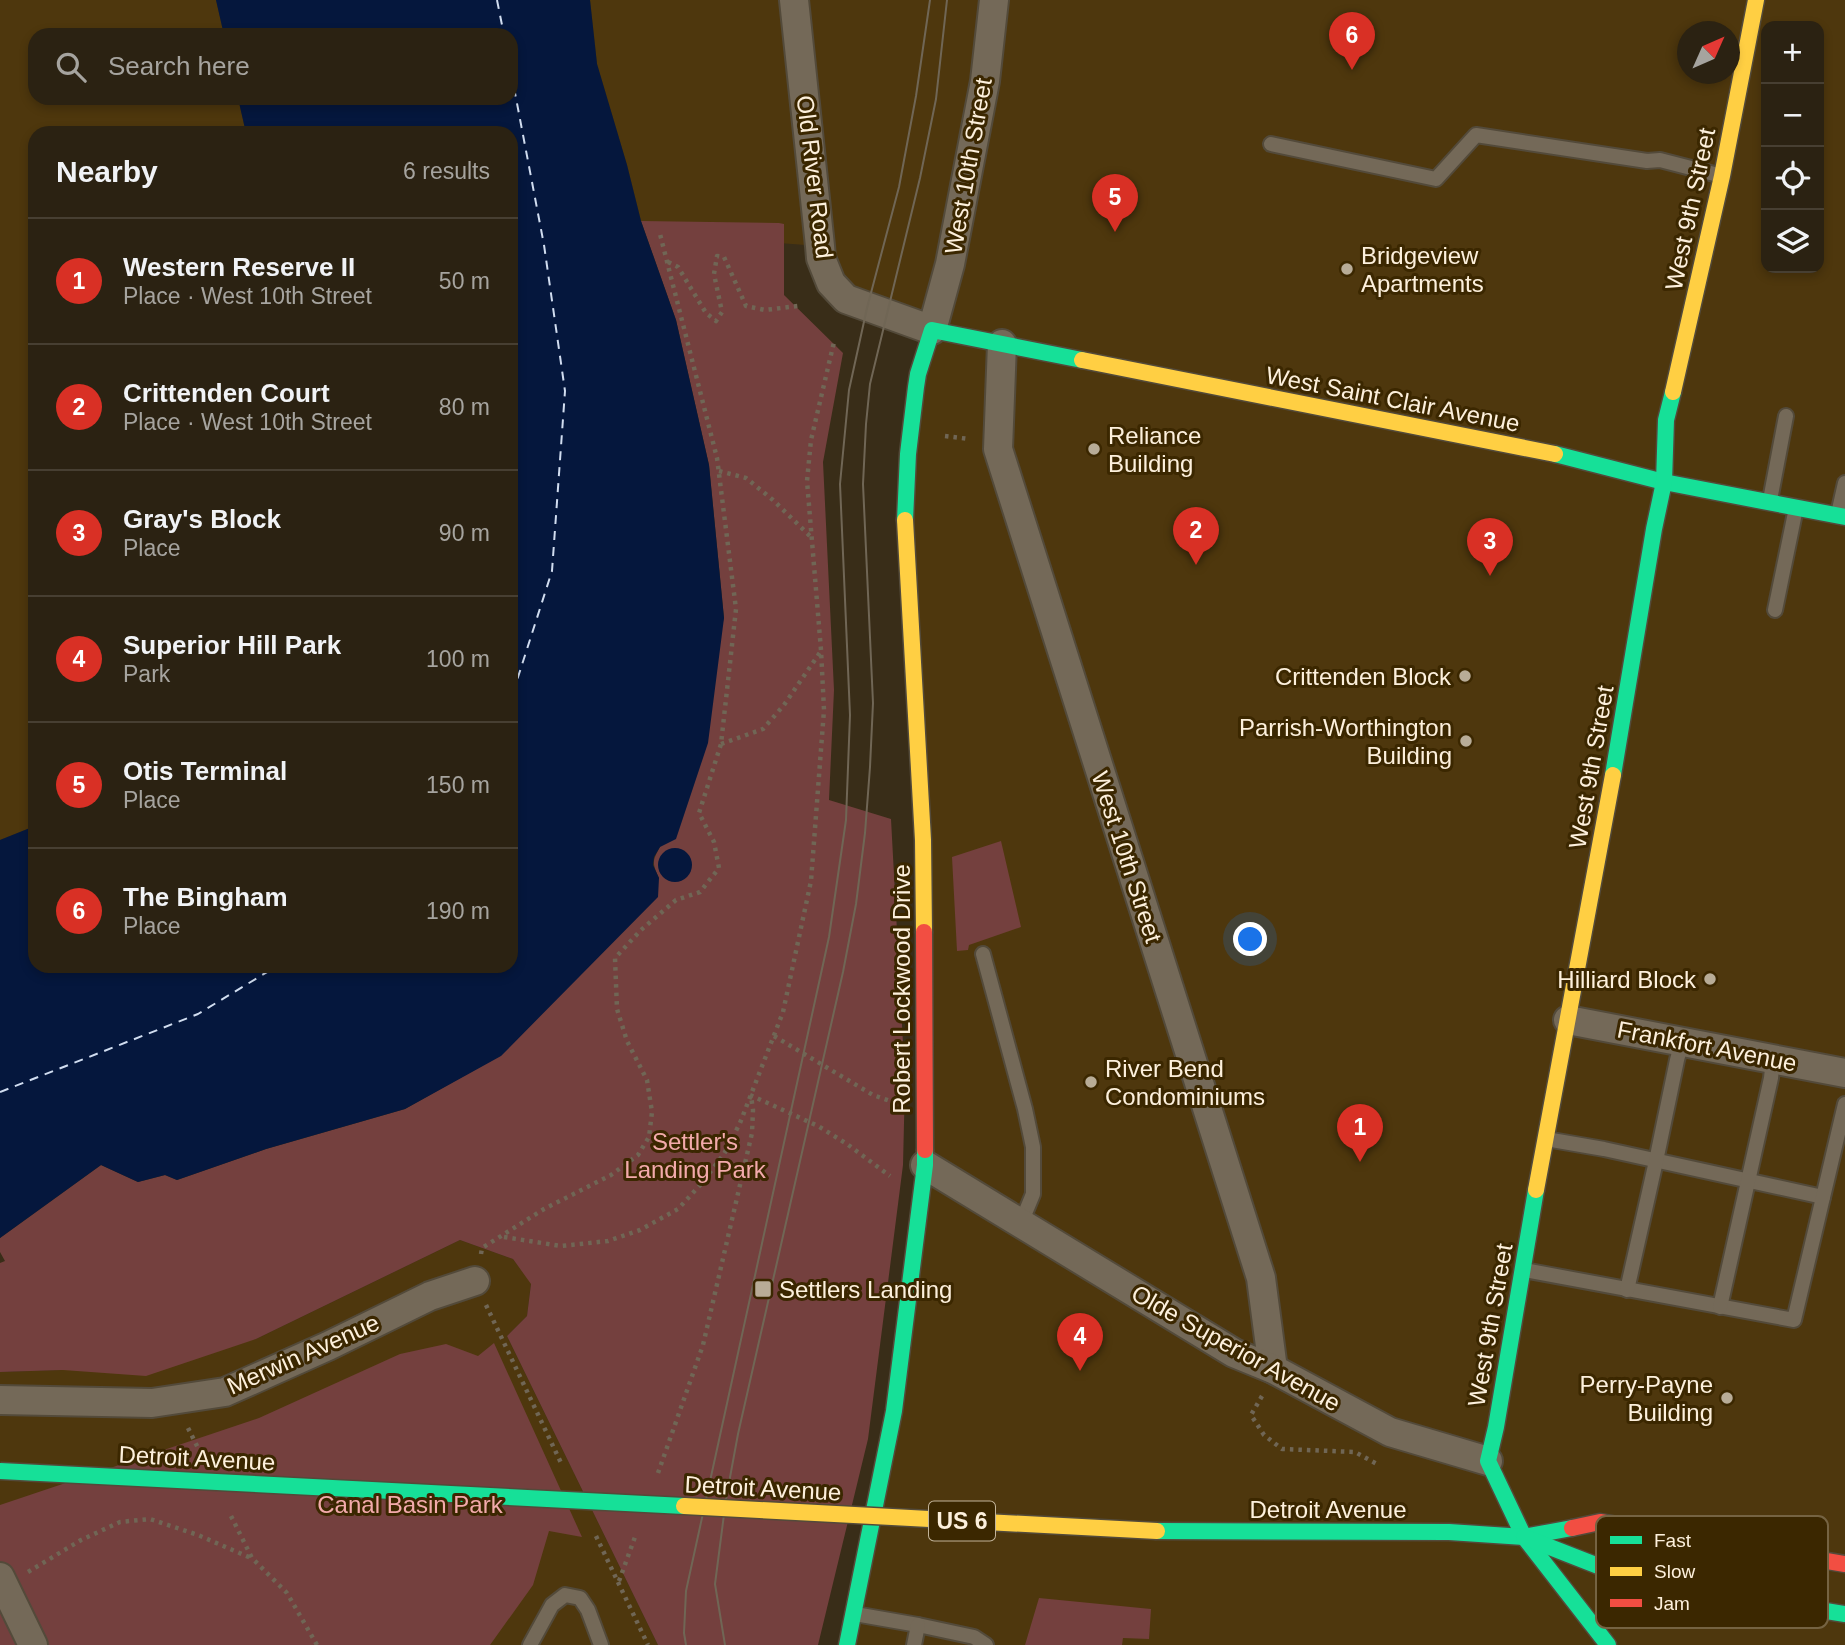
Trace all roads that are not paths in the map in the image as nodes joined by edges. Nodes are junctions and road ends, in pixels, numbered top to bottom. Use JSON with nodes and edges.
{"nodes":[{"id":1,"x":794,"y":0,"type":"edge"},
{"id":2,"x":994,"y":0,"type":"edge"},
{"id":3,"x":1756,"y":0,"type":"edge"},
{"id":4,"x":1271,"y":144,"type":"dead end"},
{"id":5,"x":1722,"y":176,"type":"junction"},
{"id":6,"x":932,"y":330,"type":"junction"},
{"id":7,"x":1002,"y":344,"type":"junction"},
{"id":8,"x":1786,"y":416,"type":"dead end"},
{"id":9,"x":1664,"y":482,"type":"junction"},
{"id":10,"x":1845,"y":483,"type":"edge"},
{"id":11,"x":1770,"y":502,"type":"junction"},
{"id":12,"x":1796,"y":507,"type":"junction"},
{"id":13,"x":1841,"y":516,"type":"edge"},
{"id":14,"x":1775,"y":610,"type":"dead end"},
{"id":15,"x":983,"y":954,"type":"dead end"},
{"id":16,"x":1568,"y":1020,"type":"junction"},
{"id":17,"x":1682,"y":1041,"type":"junction"},
{"id":18,"x":1773,"y":1059,"type":"junction"},
{"id":19,"x":1845,"y":1073,"type":"edge"},
{"id":20,"x":1845,"y":1104,"type":"edge"},
{"id":21,"x":1545,"y":1138,"type":"junction"},
{"id":22,"x":1656,"y":1161,"type":"junction"},
{"id":23,"x":925,"y":1165,"type":"junction"},
{"id":24,"x":1747,"y":1180,"type":"junction"},
{"id":25,"x":1823,"y":1196,"type":"junction"},
{"id":26,"x":1021,"y":1223,"type":"junction"},
{"id":27,"x":1522,"y":1270,"type":"junction"},
{"id":28,"x":475,"y":1281,"type":"dead end"},
{"id":29,"x":1628,"y":1290,"type":"junction"},
{"id":30,"x":1720,"y":1307,"type":"junction"},
{"id":31,"x":1273,"y":1369,"type":"junction"},
{"id":32,"x":0,"y":1400,"type":"edge"},
{"id":33,"x":1488,"y":1461,"type":"junction"},
{"id":34,"x":0,"y":1471,"type":"edge"},
{"id":35,"x":1596,"y":1523,"type":"edge"},
{"id":36,"x":1524,"y":1537,"type":"junction"},
{"id":37,"x":1596,"y":1565,"type":"edge"},
{"id":38,"x":12,"y":1575,"type":"edge"},
{"id":39,"x":853,"y":1614,"type":"junction"},
{"id":40,"x":918,"y":1625,"type":"junction"},
{"id":41,"x":33,"y":1645,"type":"edge"},
{"id":42,"x":530,"y":1645,"type":"edge"},
{"id":43,"x":601,"y":1645,"type":"edge"},
{"id":44,"x":847,"y":1645,"type":"edge"},
{"id":45,"x":914,"y":1645,"type":"edge"},
{"id":46,"x":986,"y":1645,"type":"edge"},
{"id":47,"x":1608,"y":1645,"type":"edge"}],
"edges":[{"from":1,"to":6,"type":"street","name":"Old River Road"},
{"from":2,"to":6,"type":"street","name":"West 10th Street"},
{"from":3,"to":5,"type":"street","name":"West 9th Street"},
{"from":4,"to":5,"type":"lane"},
{"from":5,"to":9,"type":"street","name":"West 9th Street"},
{"from":6,"to":7,"type":"street","name":"West Saint Clair Avenue"},
{"from":6,"to":23,"type":"street","name":"Robert Lockwood Drive"},
{"from":7,"to":9,"type":"street","name":"West Saint Clair Avenue"},
{"from":7,"to":31,"type":"street","name":"West 10th Street"},
{"from":8,"to":11,"type":"lane"},
{"from":9,"to":11,"type":"street","name":"West Saint Clair Avenue"},
{"from":9,"to":16,"type":"street","name":"West 9th Street"},
{"from":10,"to":13,"type":"lane"},
{"from":11,"to":12,"type":"street","name":"West Saint Clair Avenue"},
{"from":12,"to":13,"type":"street","name":"West Saint Clair Avenue"},
{"from":12,"to":14,"type":"lane"},
{"from":15,"to":26,"type":"lane"},
{"from":16,"to":17,"type":"street","name":"Frankfort Avenue"},
{"from":16,"to":21,"type":"street","name":"West 9th Street"},
{"from":17,"to":18,"type":"street","name":"Frankfort Avenue"},
{"from":17,"to":22,"type":"lane"},
{"from":18,"to":19,"type":"street","name":"Frankfort Avenue"},
{"from":18,"to":24,"type":"lane"},
{"from":20,"to":25,"type":"lane"},
{"from":21,"to":22,"type":"lane"},
{"from":21,"to":27,"type":"street","name":"West 9th Street"},
{"from":22,"to":24,"type":"lane"},
{"from":22,"to":29,"type":"lane"},
{"from":23,"to":26,"type":"street","name":"Olde Superior Avenue"},
{"from":23,"to":39,"type":"street","name":"Robert Lockwood Drive"},
{"from":24,"to":25,"type":"lane"},
{"from":24,"to":30,"type":"lane"},
{"from":25,"to":30,"type":"lane"},
{"from":26,"to":31,"type":"street","name":"Olde Superior Avenue"},
{"from":27,"to":29,"type":"lane"},
{"from":27,"to":33,"type":"street","name":"West 9th Street"},
{"from":28,"to":32,"type":"street","name":"Merwin Avenue"},
{"from":29,"to":30,"type":"lane"},
{"from":31,"to":33,"type":"street","name":"Olde Superior Avenue"},
{"from":33,"to":36,"type":"street"},
{"from":34,"to":36,"type":"street","name":"Detroit Avenue","number":"US 6","bridge":true},
{"from":35,"to":36,"type":"street","number":"US 6"},
{"from":36,"to":37,"type":"street","number":"US 6"},
{"from":36,"to":47,"type":"street"},
{"from":38,"to":41,"type":"street"},
{"from":39,"to":40,"type":"lane"},
{"from":39,"to":44,"type":"street","name":"Robert Lockwood Drive"},
{"from":40,"to":45,"type":"lane"},
{"from":40,"to":46,"type":"lane"},
{"from":42,"to":43,"type":"lane"}]}
